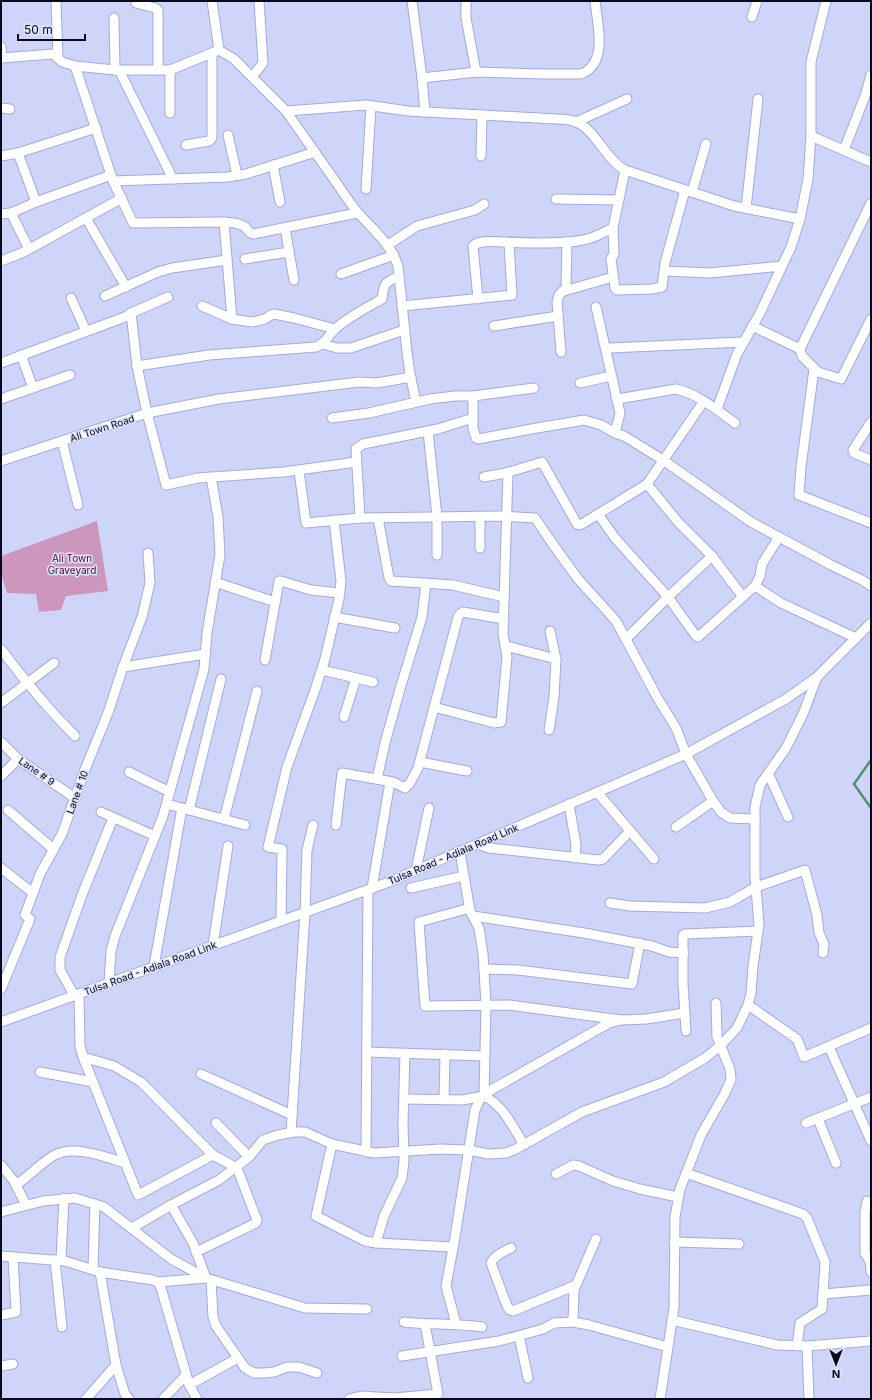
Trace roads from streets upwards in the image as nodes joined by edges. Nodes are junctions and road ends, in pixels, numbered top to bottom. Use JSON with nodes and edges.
{"nodes":[{"id":1,"x":56,"y":1,"type":"edge"},
{"id":2,"x":212,"y":1,"type":"edge"},
{"id":3,"x":259,"y":1,"type":"edge"},
{"id":4,"x":412,"y":1,"type":"edge"},
{"id":5,"x":466,"y":1,"type":"edge"},
{"id":6,"x":595,"y":1,"type":"edge"},
{"id":7,"x":757,"y":1,"type":"edge"},
{"id":8,"x":826,"y":1,"type":"edge"},
{"id":9,"x":136,"y":3,"type":"dead end"},
{"id":10,"x":752,"y":17,"type":"dead end"},
{"id":11,"x":114,"y":18,"type":"dead end"},
{"id":12,"x":1,"y":47,"type":"edge"},
{"id":13,"x":216,"y":51,"type":"junction"},
{"id":14,"x":1,"y":58,"type":"edge"},
{"id":15,"x":58,"y":58,"type":"junction"},
{"id":16,"x":75,"y":66,"type":"junction"},
{"id":17,"x":117,"y":70,"type":"junction"},
{"id":18,"x":158,"y":70,"type":"junction"},
{"id":19,"x":170,"y":70,"type":"junction"},
{"id":20,"x":476,"y":72,"type":"junction"},
{"id":21,"x":871,"y":75,"type":"edge"},
{"id":22,"x":252,"y":77,"type":"junction"},
{"id":23,"x":422,"y":78,"type":"junction"},
{"id":24,"x":871,"y":87,"type":"edge"},
{"id":25,"x":866,"y":96,"type":"junction"},
{"id":26,"x":627,"y":99,"type":"dead end"},
{"id":27,"x":758,"y":99,"type":"dead end"},
{"id":28,"x":371,"y":106,"type":"junction"},
{"id":29,"x":286,"y":111,"type":"junction"},
{"id":30,"x":425,"y":112,"type":"junction"},
{"id":31,"x":170,"y":113,"type":"dead end"},
{"id":32,"x":482,"y":115,"type":"junction"},
{"id":33,"x":576,"y":122,"type":"junction"},
{"id":34,"x":96,"y":128,"type":"junction"},
{"id":35,"x":228,"y":135,"type":"dead end"},
{"id":36,"x":811,"y":136,"type":"junction"},
{"id":37,"x":706,"y":144,"type":"dead end"},
{"id":38,"x":186,"y":145,"type":"dead end"},
{"id":39,"x":844,"y":150,"type":"junction"},
{"id":40,"x":315,"y":152,"type":"junction"},
{"id":41,"x":18,"y":153,"type":"junction"},
{"id":42,"x":1,"y":156,"type":"edge"},
{"id":43,"x":481,"y":156,"type":"dead end"},
{"id":44,"x":871,"y":162,"type":"edge"},
{"id":45,"x":273,"y":166,"type":"junction"},
{"id":46,"x":625,"y":170,"type":"junction"},
{"id":47,"x":236,"y":175,"type":"junction"},
{"id":48,"x":112,"y":178,"type":"junction"},
{"id":49,"x":173,"y":179,"type":"junction"},
{"id":50,"x":366,"y":189,"type":"dead end"},
{"id":51,"x":688,"y":191,"type":"junction"},
{"id":52,"x":122,"y":198,"type":"junction"},
{"id":53,"x":556,"y":199,"type":"dead end"},
{"id":54,"x":619,"y":200,"type":"junction"},
{"id":55,"x":36,"y":202,"type":"junction"},
{"id":56,"x":280,"y":202,"type":"dead end"},
{"id":57,"x":871,"y":203,"type":"edge"},
{"id":58,"x":484,"y":204,"type":"dead end"},
{"id":59,"x":746,"y":208,"type":"junction"},
{"id":60,"x":11,"y":213,"type":"junction"},
{"id":61,"x":357,"y":213,"type":"junction"},
{"id":62,"x":1,"y":214,"type":"edge"},
{"id":63,"x":86,"y":218,"type":"junction"},
{"id":64,"x":800,"y":219,"type":"junction"},
{"id":65,"x":224,"y":222,"type":"junction"},
{"id":66,"x":285,"y":228,"type":"junction"},
{"id":67,"x":613,"y":228,"type":"junction"},
{"id":68,"x":509,"y":242,"type":"junction"},
{"id":69,"x":567,"y":242,"type":"junction"},
{"id":70,"x":388,"y":245,"type":"junction"},
{"id":71,"x":29,"y":249,"type":"junction"},
{"id":72,"x":289,"y":252,"type":"junction"},
{"id":73,"x":394,"y":255,"type":"junction"},
{"id":74,"x":245,"y":258,"type":"dead end"},
{"id":75,"x":227,"y":260,"type":"junction"},
{"id":76,"x":1,"y":261,"type":"edge"},
{"id":77,"x":782,"y":266,"type":"junction"},
{"id":78,"x":665,"y":271,"type":"junction"},
{"id":79,"x":341,"y":274,"type":"dead end"},
{"id":80,"x":399,"y":276,"type":"junction"},
{"id":81,"x":613,"y":277,"type":"junction"},
{"id":82,"x":294,"y":280,"type":"dead end"},
{"id":83,"x":126,"y":287,"type":"junction"},
{"id":84,"x":564,"y":291,"type":"junction"},
{"id":85,"x":105,"y":296,"type":"dead end"},
{"id":86,"x":168,"y":297,"type":"dead end"},
{"id":87,"x":71,"y":298,"type":"dead end"},
{"id":88,"x":478,"y":299,"type":"junction"},
{"id":89,"x":202,"y":306,"type":"dead end"},
{"id":90,"x":402,"y":306,"type":"junction"},
{"id":91,"x":596,"y":307,"type":"dead end"},
{"id":92,"x":131,"y":313,"type":"junction"},
{"id":93,"x":558,"y":316,"type":"junction"},
{"id":94,"x":871,"y":318,"type":"edge"},
{"id":95,"x":232,"y":319,"type":"junction"},
{"id":96,"x":494,"y":326,"type":"dead end"},
{"id":97,"x":752,"y":326,"type":"junction"},
{"id":98,"x":335,"y":329,"type":"junction"},
{"id":99,"x":404,"y":330,"type":"junction"},
{"id":100,"x":86,"y":331,"type":"junction"},
{"id":101,"x":743,"y":342,"type":"junction"},
{"id":102,"x":323,"y":344,"type":"junction"},
{"id":103,"x":800,"y":349,"type":"junction"},
{"id":104,"x":606,"y":350,"type":"junction"},
{"id":105,"x":561,"y":352,"type":"dead end"},
{"id":106,"x":21,"y":356,"type":"junction"},
{"id":107,"x":1,"y":363,"type":"edge"},
{"id":108,"x":137,"y":366,"type":"junction"},
{"id":109,"x":814,"y":369,"type":"junction"},
{"id":110,"x":70,"y":375,"type":"dead end"},
{"id":111,"x":611,"y":376,"type":"junction"},
{"id":112,"x":411,"y":377,"type":"junction"},
{"id":113,"x":580,"y":383,"type":"dead end"},
{"id":114,"x":33,"y":388,"type":"junction"},
{"id":115,"x":534,"y":388,"type":"dead end"},
{"id":116,"x":473,"y":396,"type":"junction"},
{"id":117,"x":616,"y":398,"type":"junction"},
{"id":118,"x":1,"y":399,"type":"edge"},
{"id":119,"x":704,"y":401,"type":"junction"},
{"id":120,"x":416,"y":402,"type":"junction"},
{"id":121,"x":716,"y":409,"type":"junction"},
{"id":122,"x":147,"y":413,"type":"junction"},
{"id":123,"x":332,"y":418,"type":"dead end"},
{"id":124,"x":473,"y":418,"type":"junction"},
{"id":125,"x":871,"y":422,"type":"edge"},
{"id":126,"x":735,"y":423,"type":"dead end"},
{"id":127,"x":428,"y":431,"type":"junction"},
{"id":128,"x":615,"y":433,"type":"junction"},
{"id":129,"x":62,"y":441,"type":"junction"},
{"id":130,"x":663,"y":460,"type":"junction"},
{"id":131,"x":871,"y":460,"type":"edge"},
{"id":132,"x":1,"y":461,"type":"edge"},
{"id":133,"x":356,"y":462,"type":"junction"},
{"id":134,"x":299,"y":471,"type":"junction"},
{"id":135,"x":508,"y":472,"type":"junction"},
{"id":136,"x":211,"y":477,"type":"junction"},
{"id":137,"x":484,"y":477,"type":"dead end"},
{"id":138,"x":647,"y":484,"type":"junction"},
{"id":139,"x":78,"y":504,"type":"dead end"},
{"id":140,"x":598,"y":514,"type":"junction"},
{"id":141,"x":480,"y":516,"type":"junction"},
{"id":142,"x":507,"y":516,"type":"junction"},
{"id":143,"x":437,"y":517,"type":"junction"},
{"id":144,"x":360,"y":518,"type":"junction"},
{"id":145,"x":378,"y":518,"type":"junction"},
{"id":146,"x":334,"y":520,"type":"junction"},
{"id":147,"x":871,"y":523,"type":"edge"},
{"id":148,"x":779,"y":537,"type":"junction"},
{"id":149,"x":480,"y":548,"type":"dead end"},
{"id":150,"x":148,"y":553,"type":"dead end"},
{"id":151,"x":437,"y":555,"type":"dead end"},
{"id":152,"x":712,"y":556,"type":"junction"},
{"id":153,"x":215,"y":582,"type":"junction"},
{"id":154,"x":426,"y":583,"type":"junction"},
{"id":155,"x":755,"y":586,"type":"junction"},
{"id":156,"x":871,"y":586,"type":"edge"},
{"id":157,"x":340,"y":593,"type":"junction"},
{"id":158,"x":504,"y":597,"type":"junction"},
{"id":159,"x":668,"y":597,"type":"junction"},
{"id":160,"x":742,"y":597,"type":"junction"},
{"id":161,"x":275,"y":602,"type":"junction"},
{"id":162,"x":334,"y":617,"type":"junction"},
{"id":163,"x":504,"y":619,"type":"junction"},
{"id":164,"x":871,"y":623,"type":"edge"},
{"id":165,"x":395,"y":628,"type":"dead end"},
{"id":166,"x":550,"y":631,"type":"dead end"},
{"id":167,"x":856,"y":638,"type":"junction"},
{"id":168,"x":626,"y":639,"type":"junction"},
{"id":169,"x":506,"y":646,"type":"junction"},
{"id":170,"x":1,"y":649,"type":"edge"},
{"id":171,"x":205,"y":654,"type":"junction"},
{"id":172,"x":556,"y":659,"type":"junction"},
{"id":173,"x":265,"y":660,"type":"dead end"},
{"id":174,"x":54,"y":662,"type":"dead end"},
{"id":175,"x":123,"y":667,"type":"junction"},
{"id":176,"x":322,"y":670,"type":"junction"},
{"id":177,"x":817,"y":677,"type":"junction"},
{"id":178,"x":356,"y":678,"type":"junction"},
{"id":179,"x":221,"y":679,"type":"dead end"},
{"id":180,"x":374,"y":682,"type":"dead end"},
{"id":181,"x":27,"y":684,"type":"junction"},
{"id":182,"x":257,"y":691,"type":"dead end"},
{"id":183,"x":1,"y":702,"type":"edge"},
{"id":184,"x":434,"y":707,"type":"junction"},
{"id":185,"x":344,"y":717,"type":"dead end"},
{"id":186,"x":549,"y":730,"type":"dead end"},
{"id":187,"x":76,"y":736,"type":"dead end"},
{"id":188,"x":1,"y":742,"type":"edge"},
{"id":189,"x":686,"y":754,"type":"junction"},
{"id":190,"x":18,"y":759,"type":"junction"},
{"id":191,"x":420,"y":762,"type":"junction"},
{"id":192,"x":467,"y":771,"type":"dead end"},
{"id":193,"x":129,"y":772,"type":"dead end"},
{"id":194,"x":768,"y":773,"type":"junction"},
{"id":195,"x":1,"y":776,"type":"edge"},
{"id":196,"x":377,"y":780,"type":"junction"},
{"id":197,"x":390,"y":782,"type":"junction"},
{"id":198,"x":170,"y":792,"type":"junction"},
{"id":199,"x":597,"y":792,"type":"junction"},
{"id":200,"x":75,"y":798,"type":"junction"},
{"id":201,"x":713,"y":801,"type":"junction"},
{"id":202,"x":166,"y":804,"type":"junction"},
{"id":203,"x":569,"y":804,"type":"junction"},
{"id":204,"x":428,"y":808,"type":"dead end"},
{"id":205,"x":185,"y":809,"type":"junction"},
{"id":206,"x":8,"y":810,"type":"dead end"},
{"id":207,"x":101,"y":812,"type":"dead end"},
{"id":208,"x":788,"y":817,"type":"dead end"},
{"id":209,"x":113,"y":818,"type":"junction"},
{"id":210,"x":224,"y":819,"type":"junction"},
{"id":211,"x":755,"y":819,"type":"junction"},
{"id":212,"x":245,"y":825,"type":"dead end"},
{"id":213,"x":313,"y":825,"type":"dead end"},
{"id":214,"x":336,"y":825,"type":"dead end"},
{"id":215,"x":676,"y":827,"type":"dead end"},
{"id":216,"x":630,"y":831,"type":"junction"},
{"id":217,"x":155,"y":836,"type":"junction"},
{"id":218,"x":478,"y":844,"type":"junction"},
{"id":219,"x":228,"y":846,"type":"dead end"},
{"id":220,"x":54,"y":849,"type":"junction"},
{"id":221,"x":460,"y":852,"type":"junction"},
{"id":222,"x":575,"y":858,"type":"junction"},
{"id":223,"x":654,"y":859,"type":"dead end"},
{"id":224,"x":1,"y":868,"type":"edge"},
{"id":225,"x":416,"y":870,"type":"junction"},
{"id":226,"x":464,"y":876,"type":"junction"},
{"id":227,"x":756,"y":887,"type":"junction"},
{"id":228,"x":410,"y":888,"type":"dead end"},
{"id":229,"x":370,"y":889,"type":"junction"},
{"id":230,"x":33,"y":894,"type":"junction"},
{"id":231,"x":610,"y":903,"type":"dead end"},
{"id":232,"x":305,"y":912,"type":"junction"},
{"id":233,"x":472,"y":912,"type":"junction"},
{"id":234,"x":281,"y":921,"type":"junction"},
{"id":235,"x":758,"y":931,"type":"junction"},
{"id":236,"x":640,"y":943,"type":"junction"},
{"id":237,"x":213,"y":945,"type":"junction"},
{"id":238,"x":684,"y":953,"type":"junction"},
{"id":239,"x":823,"y":953,"type":"dead end"},
{"id":240,"x":154,"y":966,"type":"junction"},
{"id":241,"x":484,"y":970,"type":"junction"},
{"id":242,"x":109,"y":983,"type":"junction"},
{"id":243,"x":1,"y":989,"type":"edge"},
{"id":244,"x":76,"y":994,"type":"junction"},
{"id":245,"x":716,"y":1003,"type":"dead end"},
{"id":246,"x":486,"y":1005,"type":"junction"},
{"id":247,"x":748,"y":1006,"type":"junction"},
{"id":248,"x":685,"y":1013,"type":"junction"},
{"id":249,"x":621,"y":1020,"type":"junction"},
{"id":250,"x":1,"y":1022,"type":"edge"},
{"id":251,"x":871,"y":1028,"type":"edge"},
{"id":252,"x":686,"y":1031,"type":"dead end"},
{"id":253,"x":720,"y":1046,"type":"junction"},
{"id":254,"x":829,"y":1047,"type":"junction"},
{"id":255,"x":367,"y":1052,"type":"junction"},
{"id":256,"x":405,"y":1052,"type":"junction"},
{"id":257,"x":445,"y":1054,"type":"junction"},
{"id":258,"x":484,"y":1056,"type":"junction"},
{"id":259,"x":83,"y":1057,"type":"junction"},
{"id":260,"x":40,"y":1072,"type":"dead end"},
{"id":261,"x":201,"y":1074,"type":"dead end"},
{"id":262,"x":93,"y":1082,"type":"junction"},
{"id":263,"x":484,"y":1096,"type":"junction"},
{"id":264,"x":871,"y":1098,"type":"edge"},
{"id":265,"x":404,"y":1099,"type":"junction"},
{"id":266,"x":444,"y":1100,"type":"junction"},
{"id":267,"x":854,"y":1104,"type":"junction"},
{"id":268,"x":292,"y":1115,"type":"junction"},
{"id":269,"x":818,"y":1119,"type":"junction"},
{"id":270,"x":216,"y":1123,"type":"dead end"},
{"id":271,"x":806,"y":1123,"type":"dead end"},
{"id":272,"x":291,"y":1132,"type":"junction"},
{"id":273,"x":871,"y":1142,"type":"edge"},
{"id":274,"x":332,"y":1144,"type":"junction"},
{"id":275,"x":524,"y":1144,"type":"junction"},
{"id":276,"x":469,"y":1150,"type":"junction"},
{"id":277,"x":366,"y":1152,"type":"junction"},
{"id":278,"x":404,"y":1152,"type":"junction"},
{"id":279,"x":212,"y":1155,"type":"junction"},
{"id":280,"x":249,"y":1157,"type":"junction"},
{"id":281,"x":126,"y":1163,"type":"junction"},
{"id":282,"x":836,"y":1163,"type":"dead end"},
{"id":283,"x":1,"y":1165,"type":"edge"},
{"id":284,"x":237,"y":1168,"type":"junction"},
{"id":285,"x":686,"y":1173,"type":"junction"},
{"id":286,"x":556,"y":1174,"type":"dead end"},
{"id":287,"x":16,"y":1185,"type":"junction"},
{"id":288,"x":678,"y":1196,"type":"junction"},
{"id":289,"x":64,"y":1198,"type":"junction"},
{"id":290,"x":867,"y":1200,"type":"dead end"},
{"id":291,"x":95,"y":1204,"type":"junction"},
{"id":292,"x":26,"y":1205,"type":"junction"},
{"id":293,"x":171,"y":1205,"type":"junction"},
{"id":294,"x":1,"y":1212,"type":"edge"},
{"id":295,"x":132,"y":1228,"type":"junction"},
{"id":296,"x":596,"y":1239,"type":"dead end"},
{"id":297,"x":674,"y":1242,"type":"junction"},
{"id":298,"x":376,"y":1243,"type":"junction"},
{"id":299,"x":739,"y":1244,"type":"dead end"},
{"id":300,"x":453,"y":1246,"type":"junction"},
{"id":301,"x":510,"y":1248,"type":"dead end"},
{"id":302,"x":196,"y":1252,"type":"junction"},
{"id":303,"x":1,"y":1256,"type":"edge"},
{"id":304,"x":13,"y":1257,"type":"junction"},
{"id":305,"x":58,"y":1260,"type":"junction"},
{"id":306,"x":97,"y":1270,"type":"junction"},
{"id":307,"x":871,"y":1272,"type":"edge"},
{"id":308,"x":209,"y":1279,"type":"junction"},
{"id":309,"x":158,"y":1282,"type":"junction"},
{"id":310,"x":576,"y":1285,"type":"junction"},
{"id":311,"x":871,"y":1290,"type":"edge"},
{"id":312,"x":823,"y":1294,"type":"junction"},
{"id":313,"x":367,"y":1309,"type":"dead end"},
{"id":314,"x":1,"y":1315,"type":"edge"},
{"id":315,"x":455,"y":1320,"type":"dead end"},
{"id":316,"x":672,"y":1320,"type":"junction"},
{"id":317,"x":404,"y":1322,"type":"dead end"},
{"id":318,"x":573,"y":1322,"type":"junction"},
{"id":319,"x":425,"y":1324,"type":"junction"},
{"id":320,"x":62,"y":1327,"type":"dead end"},
{"id":321,"x":482,"y":1327,"type":"dead end"},
{"id":322,"x":518,"y":1336,"type":"junction"},
{"id":323,"x":871,"y":1341,"type":"edge"},
{"id":324,"x":797,"y":1346,"type":"junction"},
{"id":325,"x":807,"y":1346,"type":"junction"},
{"id":326,"x":668,"y":1347,"type":"junction"},
{"id":327,"x":430,"y":1352,"type":"junction"},
{"id":328,"x":402,"y":1356,"type":"dead end"},
{"id":329,"x":238,"y":1358,"type":"junction"},
{"id":330,"x":13,"y":1364,"type":"dead end"},
{"id":331,"x":116,"y":1365,"type":"junction"},
{"id":332,"x":1,"y":1366,"type":"edge"},
{"id":333,"x":317,"y":1373,"type":"dead end"},
{"id":334,"x":186,"y":1374,"type":"junction"},
{"id":335,"x":528,"y":1378,"type":"dead end"},
{"id":336,"x":189,"y":1385,"type":"junction"},
{"id":337,"x":86,"y":1399,"type":"edge"},
{"id":338,"x":130,"y":1399,"type":"edge"},
{"id":339,"x":163,"y":1399,"type":"edge"},
{"id":340,"x":197,"y":1399,"type":"edge"},
{"id":341,"x":349,"y":1399,"type":"edge"},
{"id":342,"x":660,"y":1399,"type":"edge"},
{"id":343,"x":809,"y":1399,"type":"edge"}],
"edges":[{"from":1,"to":15,"type":"street"},
{"from":2,"to":13,"type":"street"},
{"from":3,"to":22,"type":"street"},
{"from":4,"to":23,"type":"street"},
{"from":5,"to":20,"type":"street"},
{"from":6,"to":20,"type":"street"},
{"from":7,"to":10,"type":"street"},
{"from":8,"to":36,"type":"street"},
{"from":9,"to":18,"type":"street"},
{"from":11,"to":17,"type":"street"},
{"from":12,"to":14,"type":"street"},
{"from":13,"to":19,"type":"street"},
{"from":13,"to":22,"type":"street"},
{"from":13,"to":38,"type":"street"},
{"from":14,"to":15,"type":"street"},
{"from":15,"to":16,"type":"street"},
{"from":16,"to":17,"type":"street"},
{"from":16,"to":34,"type":"street"},
{"from":17,"to":18,"type":"street"},
{"from":17,"to":49,"type":"street"},
{"from":18,"to":19,"type":"street"},
{"from":19,"to":31,"type":"street"},
{"from":20,"to":23,"type":"street"},
{"from":21,"to":25,"type":"street"},
{"from":22,"to":29,"type":"street"},
{"from":23,"to":30,"type":"street"},
{"from":24,"to":25,"type":"street"},
{"from":25,"to":39,"type":"street"},
{"from":26,"to":33,"type":"street"},
{"from":27,"to":59,"type":"street"},
{"from":28,"to":29,"type":"street"},
{"from":28,"to":30,"type":"street"},
{"from":28,"to":50,"type":"street"},
{"from":29,"to":40,"type":"street"},
{"from":30,"to":32,"type":"street"},
{"from":32,"to":33,"type":"street"},
{"from":32,"to":43,"type":"street"},
{"from":33,"to":46,"type":"street"},
{"from":34,"to":41,"type":"street"},
{"from":34,"to":48,"type":"street"},
{"from":35,"to":47,"type":"street"},
{"from":36,"to":39,"type":"street"},
{"from":36,"to":64,"type":"street"},
{"from":37,"to":51,"type":"street"},
{"from":39,"to":44,"type":"street"},
{"from":40,"to":45,"type":"street"},
{"from":40,"to":61,"type":"street"},
{"from":41,"to":42,"type":"street"},
{"from":41,"to":55,"type":"street"},
{"from":45,"to":47,"type":"street"},
{"from":45,"to":56,"type":"street"},
{"from":46,"to":51,"type":"street"},
{"from":46,"to":54,"type":"street"},
{"from":47,"to":49,"type":"street"},
{"from":48,"to":49,"type":"street"},
{"from":48,"to":52,"type":"street"},
{"from":48,"to":55,"type":"street"},
{"from":51,"to":59,"type":"street"},
{"from":51,"to":78,"type":"street"},
{"from":52,"to":63,"type":"street"},
{"from":52,"to":65,"type":"street"},
{"from":53,"to":54,"type":"street"},
{"from":54,"to":67,"type":"street"},
{"from":55,"to":60,"type":"street"},
{"from":57,"to":103,"type":"street"},
{"from":58,"to":70,"type":"street"},
{"from":59,"to":64,"type":"street"},
{"from":60,"to":62,"type":"street"},
{"from":60,"to":71,"type":"street"},
{"from":61,"to":66,"type":"street"},
{"from":61,"to":70,"type":"street"},
{"from":63,"to":71,"type":"street"},
{"from":63,"to":83,"type":"street"},
{"from":64,"to":77,"type":"street"},
{"from":65,"to":66,"type":"street"},
{"from":65,"to":75,"type":"street"},
{"from":66,"to":72,"type":"street"},
{"from":67,"to":69,"type":"street"},
{"from":67,"to":81,"type":"street"},
{"from":68,"to":69,"type":"street"},
{"from":68,"to":88,"type":"street"},
{"from":68,"to":88,"type":"street"},
{"from":69,"to":84,"type":"street"},
{"from":70,"to":73,"type":"street"},
{"from":71,"to":76,"type":"street"},
{"from":72,"to":74,"type":"street"},
{"from":72,"to":82,"type":"street"},
{"from":73,"to":79,"type":"street"},
{"from":73,"to":80,"type":"street"},
{"from":75,"to":83,"type":"street"},
{"from":75,"to":95,"type":"street"},
{"from":77,"to":78,"type":"street"},
{"from":77,"to":97,"type":"street"},
{"from":78,"to":81,"type":"street"},
{"from":80,"to":90,"type":"street"},
{"from":80,"to":98,"type":"street"},
{"from":81,"to":84,"type":"street"},
{"from":83,"to":85,"type":"street"},
{"from":84,"to":93,"type":"street"},
{"from":86,"to":92,"type":"street"},
{"from":87,"to":100,"type":"street"},
{"from":88,"to":90,"type":"street"},
{"from":89,"to":95,"type":"street"},
{"from":90,"to":99,"type":"street"},
{"from":91,"to":104,"type":"street"},
{"from":92,"to":100,"type":"street"},
{"from":92,"to":108,"type":"street"},
{"from":93,"to":96,"type":"street"},
{"from":93,"to":105,"type":"street"},
{"from":94,"to":109,"type":"street"},
{"from":95,"to":98,"type":"street"},
{"from":97,"to":101,"type":"street"},
{"from":97,"to":103,"type":"street"},
{"from":98,"to":102,"type":"street"},
{"from":99,"to":102,"type":"street"},
{"from":99,"to":112,"type":"street"},
{"from":100,"to":106,"type":"street"},
{"from":101,"to":104,"type":"street"},
{"from":101,"to":121,"type":"street"},
{"from":102,"to":108,"type":"street"},
{"from":103,"to":109,"type":"street"},
{"from":104,"to":111,"type":"street"},
{"from":106,"to":107,"type":"street"},
{"from":106,"to":114,"type":"street"},
{"from":108,"to":122,"type":"street"},
{"from":109,"to":147,"type":"street"},
{"from":110,"to":114,"type":"street"},
{"from":111,"to":113,"type":"street"},
{"from":111,"to":117,"type":"street"},
{"from":112,"to":120,"type":"street"},
{"from":112,"to":122,"type":"street"},
{"from":114,"to":118,"type":"street"},
{"from":115,"to":116,"type":"street"},
{"from":116,"to":120,"type":"street"},
{"from":116,"to":124,"type":"street"},
{"from":117,"to":119,"type":"street"},
{"from":117,"to":128,"type":"street"},
{"from":119,"to":121,"type":"street"},
{"from":119,"to":130,"type":"street"},
{"from":120,"to":123,"type":"street"},
{"from":121,"to":126,"type":"street"},
{"from":122,"to":129,"type":"street","name":"Ali Town Road"},
{"from":122,"to":136,"type":"street","name":"Ali Town Road"},
{"from":124,"to":127,"type":"street"},
{"from":124,"to":128,"type":"street"},
{"from":125,"to":131,"type":"street"},
{"from":127,"to":133,"type":"street"},
{"from":127,"to":143,"type":"street"},
{"from":128,"to":130,"type":"street"},
{"from":129,"to":132,"type":"street","name":"Ali Town Road"},
{"from":129,"to":139,"type":"street"},
{"from":130,"to":138,"type":"street"},
{"from":130,"to":148,"type":"street"},
{"from":133,"to":134,"type":"street"},
{"from":133,"to":144,"type":"street"},
{"from":134,"to":136,"type":"street"},
{"from":134,"to":146,"type":"street"},
{"from":135,"to":137,"type":"street"},
{"from":135,"to":140,"type":"street"},
{"from":135,"to":142,"type":"street"},
{"from":136,"to":153,"type":"street"},
{"from":138,"to":140,"type":"street"},
{"from":138,"to":152,"type":"street"},
{"from":140,"to":159,"type":"street"},
{"from":141,"to":142,"type":"street"},
{"from":141,"to":143,"type":"street"},
{"from":141,"to":149,"type":"street"},
{"from":142,"to":158,"type":"street"},
{"from":142,"to":168,"type":"street"},
{"from":143,"to":145,"type":"street"},
{"from":143,"to":151,"type":"street"},
{"from":144,"to":145,"type":"street"},
{"from":144,"to":146,"type":"street"},
{"from":145,"to":154,"type":"street"},
{"from":146,"to":157,"type":"street"},
{"from":148,"to":155,"type":"street"},
{"from":148,"to":156,"type":"street"},
{"from":150,"to":175,"type":"street","name":"Lane # 10"},
{"from":152,"to":159,"type":"street"},
{"from":152,"to":160,"type":"street"},
{"from":153,"to":161,"type":"street"},
{"from":153,"to":171,"type":"street"},
{"from":154,"to":158,"type":"street"},
{"from":154,"to":196,"type":"street"},
{"from":155,"to":160,"type":"street"},
{"from":155,"to":167,"type":"street"},
{"from":157,"to":161,"type":"street"},
{"from":157,"to":162,"type":"street"},
{"from":158,"to":163,"type":"street"},
{"from":159,"to":160,"type":"street"},
{"from":159,"to":168,"type":"street"},
{"from":161,"to":173,"type":"street"},
{"from":162,"to":165,"type":"street"},
{"from":162,"to":176,"type":"street"},
{"from":163,"to":169,"type":"street"},
{"from":163,"to":184,"type":"street"},
{"from":164,"to":167,"type":"street","name":"Tulsa Road - Adiala Road Link"},
{"from":166,"to":172,"type":"street"},
{"from":167,"to":177,"type":"street","name":"Tulsa Road - Adiala Road Link"},
{"from":168,"to":189,"type":"street"},
{"from":169,"to":172,"type":"street"},
{"from":169,"to":184,"type":"street"},
{"from":170,"to":181,"type":"street"},
{"from":171,"to":175,"type":"street"},
{"from":171,"to":198,"type":"street"},
{"from":172,"to":186,"type":"street"},
{"from":174,"to":181,"type":"street"},
{"from":175,"to":200,"type":"street","name":"Lane # 10"},
{"from":176,"to":178,"type":"street"},
{"from":176,"to":234,"type":"street"},
{"from":177,"to":189,"type":"street","name":"Tulsa Road - Adiala Road Link"},
{"from":177,"to":194,"type":"street"},
{"from":178,"to":180,"type":"street"},
{"from":178,"to":185,"type":"street"},
{"from":179,"to":205,"type":"street"},
{"from":181,"to":183,"type":"street"},
{"from":181,"to":187,"type":"street"},
{"from":182,"to":210,"type":"street"},
{"from":184,"to":191,"type":"street"},
{"from":188,"to":190,"type":"street","name":"Lane # 9"},
{"from":189,"to":199,"type":"street","name":"Tulsa Road - Adiala Road Link"},
{"from":189,"to":201,"type":"street"},
{"from":190,"to":195,"type":"street"},
{"from":190,"to":200,"type":"street","name":"Lane # 9"},
{"from":191,"to":192,"type":"street"},
{"from":191,"to":197,"type":"street"},
{"from":193,"to":198,"type":"street"},
{"from":194,"to":208,"type":"street"},
{"from":194,"to":211,"type":"street"},
{"from":196,"to":197,"type":"street"},
{"from":196,"to":214,"type":"street"},
{"from":197,"to":229,"type":"street"},
{"from":198,"to":202,"type":"street"},
{"from":199,"to":203,"type":"street","name":"Tulsa Road - Adiala Road Link"},
{"from":199,"to":216,"type":"street"},
{"from":200,"to":220,"type":"street","name":"Lane # 10"},
{"from":201,"to":211,"type":"street"},
{"from":201,"to":215,"type":"street"},
{"from":202,"to":205,"type":"street"},
{"from":202,"to":217,"type":"street"},
{"from":203,"to":218,"type":"street","name":"Tulsa Road - Adiala Road Link"},
{"from":203,"to":222,"type":"street"},
{"from":204,"to":225,"type":"street"},
{"from":205,"to":210,"type":"street"},
{"from":205,"to":240,"type":"street"},
{"from":206,"to":220,"type":"street"},
{"from":207,"to":209,"type":"street"},
{"from":209,"to":217,"type":"street"},
{"from":209,"to":244,"type":"street"},
{"from":210,"to":212,"type":"street"},
{"from":211,"to":227,"type":"street"},
{"from":213,"to":232,"type":"street"},
{"from":216,"to":222,"type":"street"},
{"from":216,"to":223,"type":"street"},
{"from":217,"to":242,"type":"street"},
{"from":218,"to":221,"type":"street","name":"Tulsa Road - Adiala Road Link"},
{"from":218,"to":222,"type":"street"},
{"from":219,"to":237,"type":"street"},
{"from":220,"to":230,"type":"street","name":"Lane # 10"},
{"from":221,"to":225,"type":"street","name":"Tulsa Road - Adiala Road Link"},
{"from":221,"to":226,"type":"street"},
{"from":224,"to":230,"type":"street"},
{"from":225,"to":229,"type":"street","name":"Tulsa Road - Adiala Road Link"},
{"from":226,"to":228,"type":"street"},
{"from":226,"to":233,"type":"street"},
{"from":227,"to":231,"type":"street"},
{"from":227,"to":235,"type":"street"},
{"from":227,"to":239,"type":"street"},
{"from":229,"to":232,"type":"street","name":"Tulsa Road - Adiala Road Link"},
{"from":229,"to":255,"type":"street"},
{"from":230,"to":243,"type":"street","name":"Lane # 10"},
{"from":232,"to":234,"type":"street","name":"Tulsa Road - Adiala Road Link"},
{"from":232,"to":268,"type":"street"},
{"from":233,"to":236,"type":"street"},
{"from":233,"to":241,"type":"street"},
{"from":233,"to":246,"type":"street"},
{"from":234,"to":237,"type":"street","name":"Tulsa Road - Adiala Road Link"},
{"from":235,"to":238,"type":"street"},
{"from":235,"to":247,"type":"street"},
{"from":236,"to":238,"type":"street"},
{"from":236,"to":241,"type":"street"},
{"from":237,"to":240,"type":"street","name":"Tulsa Road - Adiala Road Link"},
{"from":238,"to":248,"type":"street"},
{"from":240,"to":242,"type":"street","name":"Tulsa Road - Adiala Road Link"},
{"from":241,"to":246,"type":"street"},
{"from":242,"to":244,"type":"street","name":"Tulsa Road - Adiala Road Link"},
{"from":244,"to":250,"type":"street","name":"Tulsa Road - Adiala Road Link"},
{"from":244,"to":259,"type":"street"},
{"from":245,"to":253,"type":"street"},
{"from":246,"to":249,"type":"street"},
{"from":246,"to":258,"type":"street"},
{"from":247,"to":253,"type":"street"},
{"from":247,"to":254,"type":"street"},
{"from":248,"to":249,"type":"street"},
{"from":248,"to":252,"type":"street"},
{"from":249,"to":263,"type":"street"},
{"from":251,"to":254,"type":"street"},
{"from":253,"to":275,"type":"street"},
{"from":253,"to":285,"type":"street"},
{"from":254,"to":267,"type":"street"},
{"from":255,"to":256,"type":"street"},
{"from":255,"to":277,"type":"street"},
{"from":256,"to":257,"type":"street"},
{"from":256,"to":265,"type":"street"},
{"from":257,"to":258,"type":"street"},
{"from":257,"to":266,"type":"street"},
{"from":258,"to":263,"type":"street"},
{"from":259,"to":262,"type":"street"},
{"from":259,"to":279,"type":"street"},
{"from":260,"to":262,"type":"street"},
{"from":261,"to":268,"type":"street"},
{"from":262,"to":281,"type":"street"},
{"from":263,"to":266,"type":"street"},
{"from":263,"to":275,"type":"street"},
{"from":263,"to":276,"type":"street"},
{"from":264,"to":267,"type":"street"},
{"from":265,"to":266,"type":"street"},
{"from":265,"to":278,"type":"street"},
{"from":267,"to":269,"type":"street"},
{"from":267,"to":273,"type":"street"},
{"from":268,"to":272,"type":"street"},
{"from":269,"to":271,"type":"street"},
{"from":269,"to":282,"type":"street"},
{"from":270,"to":280,"type":"street"},
{"from":272,"to":274,"type":"street"},
{"from":272,"to":280,"type":"street"},
{"from":274,"to":277,"type":"street"},
{"from":274,"to":298,"type":"street"},
{"from":275,"to":276,"type":"street"},
{"from":276,"to":278,"type":"street"},
{"from":276,"to":300,"type":"street"},
{"from":277,"to":278,"type":"street"},
{"from":278,"to":298,"type":"street"},
{"from":279,"to":281,"type":"street"},
{"from":279,"to":284,"type":"street"},
{"from":280,"to":284,"type":"street"},
{"from":281,"to":287,"type":"street"},
{"from":283,"to":287,"type":"street"},
{"from":284,"to":293,"type":"street"},
{"from":284,"to":302,"type":"street"},
{"from":285,"to":288,"type":"street"},
{"from":285,"to":312,"type":"street"},
{"from":286,"to":288,"type":"street"},
{"from":287,"to":292,"type":"street"},
{"from":288,"to":297,"type":"street"},
{"from":289,"to":291,"type":"street"},
{"from":289,"to":292,"type":"street"},
{"from":289,"to":305,"type":"street"},
{"from":290,"to":307,"type":"street"},
{"from":291,"to":295,"type":"street"},
{"from":291,"to":306,"type":"street"},
{"from":292,"to":294,"type":"street"},
{"from":293,"to":295,"type":"street"},
{"from":293,"to":302,"type":"street"},
{"from":295,"to":308,"type":"street"},
{"from":296,"to":310,"type":"street"},
{"from":297,"to":299,"type":"street"},
{"from":297,"to":316,"type":"street"},
{"from":298,"to":300,"type":"street"},
{"from":300,"to":315,"type":"street"},
{"from":301,"to":310,"type":"street"},
{"from":302,"to":308,"type":"street"},
{"from":303,"to":304,"type":"street"},
{"from":304,"to":305,"type":"street"},
{"from":304,"to":314,"type":"street"},
{"from":305,"to":306,"type":"street"},
{"from":305,"to":320,"type":"street"},
{"from":306,"to":309,"type":"street"},
{"from":306,"to":331,"type":"street"},
{"from":308,"to":309,"type":"street"},
{"from":308,"to":313,"type":"street"},
{"from":308,"to":329,"type":"street"},
{"from":309,"to":334,"type":"street"},
{"from":310,"to":318,"type":"street"},
{"from":311,"to":312,"type":"street"},
{"from":312,"to":324,"type":"street"},
{"from":316,"to":324,"type":"street"},
{"from":316,"to":326,"type":"street"},
{"from":317,"to":319,"type":"street"},
{"from":318,"to":322,"type":"street"},
{"from":318,"to":326,"type":"street"},
{"from":319,"to":321,"type":"street"},
{"from":319,"to":327,"type":"street"},
{"from":322,"to":327,"type":"street"},
{"from":322,"to":335,"type":"street"},
{"from":323,"to":325,"type":"street"},
{"from":324,"to":325,"type":"street"},
{"from":325,"to":343,"type":"street"},
{"from":326,"to":342,"type":"street"},
{"from":327,"to":328,"type":"street"},
{"from":327,"to":341,"type":"street"},
{"from":329,"to":333,"type":"street"},
{"from":329,"to":336,"type":"street"},
{"from":330,"to":332,"type":"street"},
{"from":331,"to":337,"type":"street"},
{"from":331,"to":338,"type":"street"},
{"from":334,"to":336,"type":"street"},
{"from":334,"to":339,"type":"street"},
{"from":336,"to":340,"type":"street"}]}
